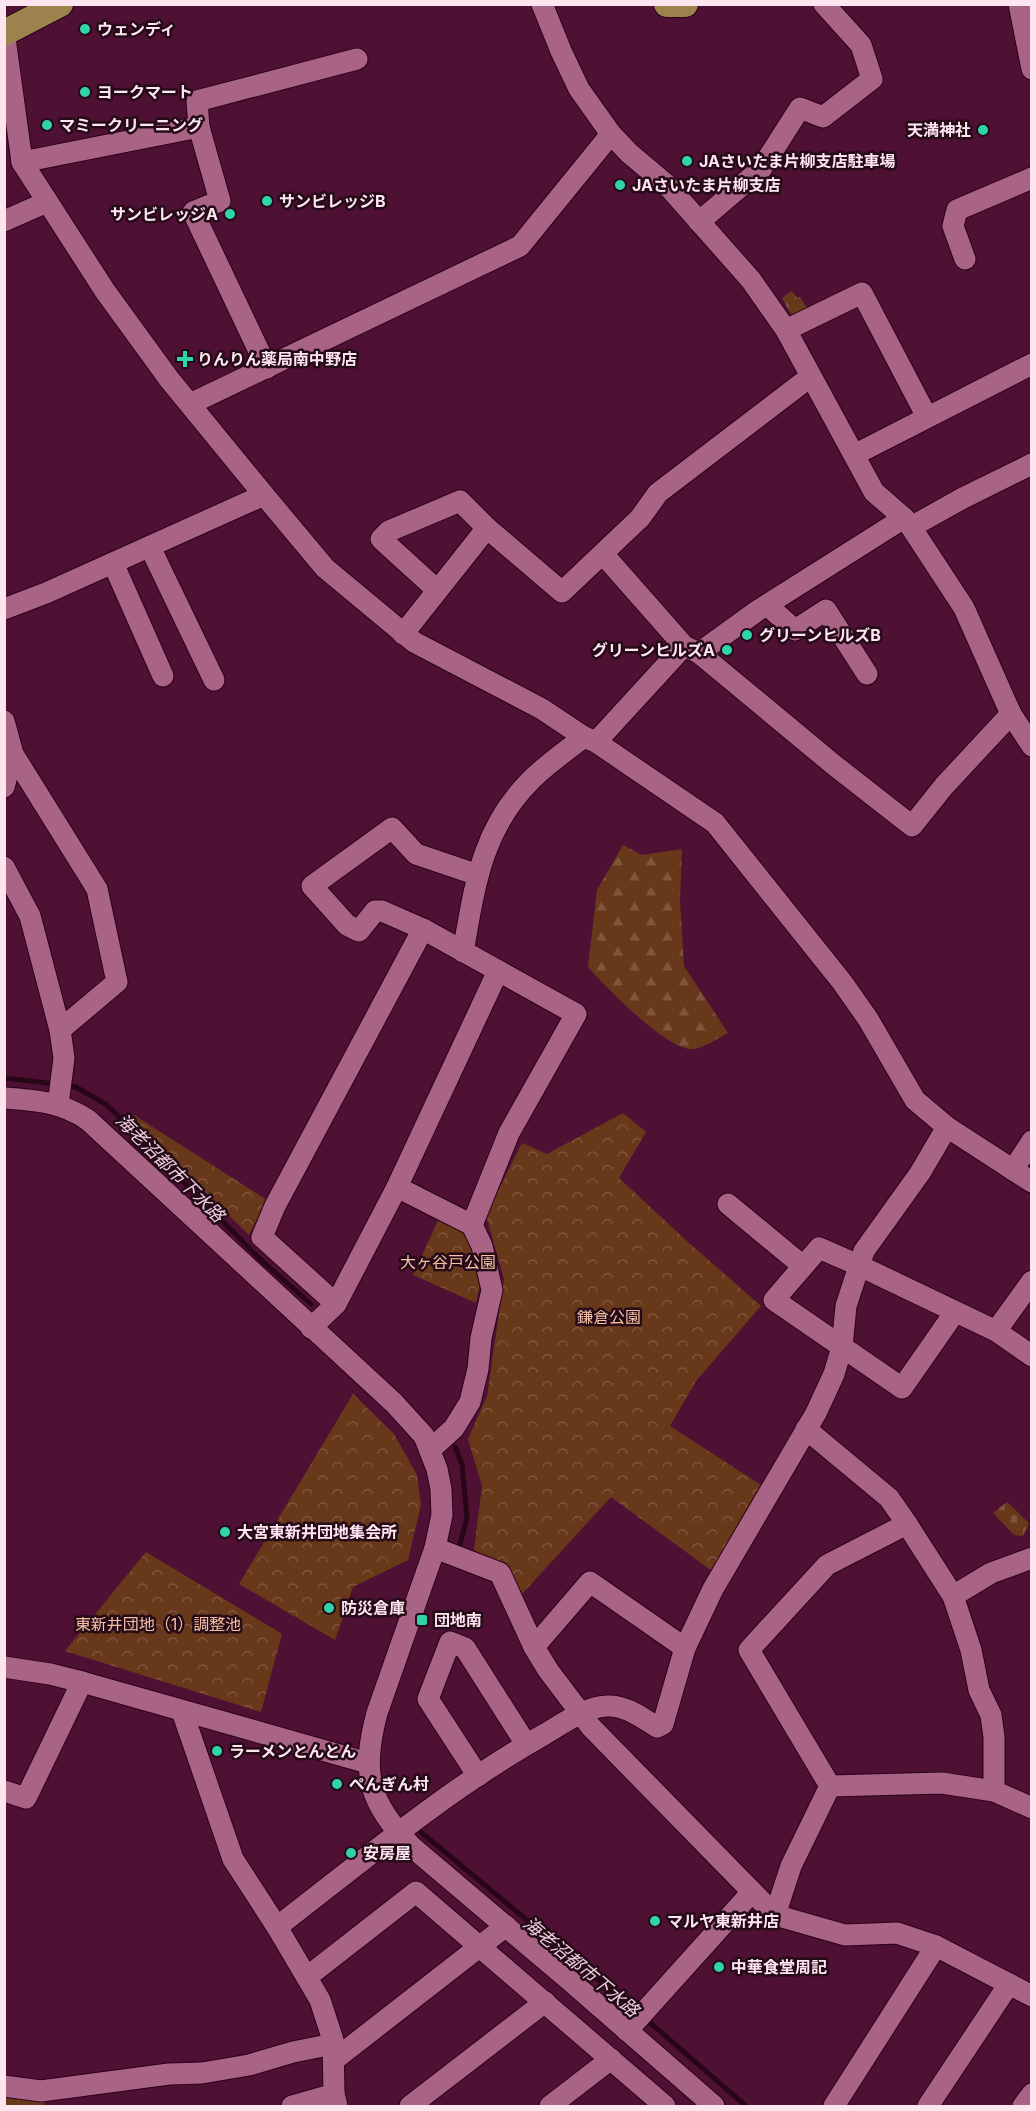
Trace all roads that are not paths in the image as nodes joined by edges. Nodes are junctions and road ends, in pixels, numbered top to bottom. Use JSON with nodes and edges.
{"nodes":[{"id":1,"x":60,"y":4,"type":"edge"},
{"id":2,"x":542,"y":4,"type":"edge"},
{"id":3,"x":667,"y":4,"type":"edge"},
{"id":4,"x":685,"y":4,"type":"edge"},
{"id":5,"x":824,"y":4,"type":"edge"},
{"id":6,"x":1019,"y":4,"type":"edge"},
{"id":7,"x":39,"y":10,"type":"edge"},
{"id":8,"x":5,"y":32,"type":"edge"},
{"id":9,"x":357,"y":59,"type":"dead end"},
{"id":10,"x":1032,"y":69,"type":"edge"},
{"id":11,"x":200,"y":127,"type":"junction"},
{"id":12,"x":611,"y":134,"type":"junction"},
{"id":13,"x":22,"y":162,"type":"junction"},
{"id":14,"x":1032,"y":178,"type":"edge"},
{"id":15,"x":47,"y":202,"type":"junction"},
{"id":16,"x":4,"y":221,"type":"edge"},
{"id":17,"x":699,"y":222,"type":"junction"},
{"id":18,"x":965,"y":259,"type":"dead end"},
{"id":19,"x":786,"y":330,"type":"junction"},
{"id":20,"x":1032,"y":364,"type":"edge"},
{"id":21,"x":267,"y":368,"type":"junction"},
{"id":22,"x":810,"y":377,"type":"junction"},
{"id":23,"x":190,"y":404,"type":"junction"},
{"id":24,"x":927,"y":417,"type":"junction"},
{"id":25,"x":854,"y":455,"type":"junction"},
{"id":26,"x":1032,"y":464,"type":"edge"},
{"id":27,"x":264,"y":495,"type":"junction"},
{"id":28,"x":907,"y":522,"type":"junction"},
{"id":29,"x":487,"y":528,"type":"junction"},
{"id":30,"x":150,"y":547,"type":"junction"},
{"id":31,"x":603,"y":554,"type":"junction"},
{"id":32,"x":113,"y":563,"type":"junction"},
{"id":33,"x":437,"y":590,"type":"junction"},
{"id":34,"x":767,"y":605,"type":"junction"},
{"id":35,"x":4,"y":609,"type":"edge"},
{"id":36,"x":403,"y":634,"type":"junction"},
{"id":37,"x":691,"y":649,"type":"junction"},
{"id":38,"x":867,"y":674,"type":"dead end"},
{"id":39,"x":163,"y":676,"type":"dead end"},
{"id":40,"x":214,"y":680,"type":"dead end"},
{"id":41,"x":1011,"y":714,"type":"junction"},
{"id":42,"x":4,"y":721,"type":"edge"},
{"id":43,"x":590,"y":739,"type":"junction"},
{"id":44,"x":1032,"y":746,"type":"edge"},
{"id":45,"x":9,"y":754,"type":"edge"},
{"id":46,"x":4,"y":787,"type":"edge"},
{"id":47,"x":478,"y":874,"type":"junction"},
{"id":48,"x":8,"y":881,"type":"edge"},
{"id":49,"x":423,"y":929,"type":"junction"},
{"id":50,"x":463,"y":952,"type":"junction"},
{"id":51,"x":498,"y":971,"type":"junction"},
{"id":52,"x":60,"y":1030,"type":"junction"},
{"id":53,"x":60,"y":1090,"type":"junction"},
{"id":54,"x":4,"y":1098,"type":"edge"},
{"id":55,"x":947,"y":1127,"type":"junction"},
{"id":56,"x":1032,"y":1142,"type":"edge"},
{"id":57,"x":1013,"y":1170,"type":"junction"},
{"id":58,"x":1032,"y":1182,"type":"edge"},
{"id":59,"x":397,"y":1187,"type":"junction"},
{"id":60,"x":728,"y":1204,"type":"dead end"},
{"id":61,"x":472,"y":1225,"type":"junction"},
{"id":62,"x":858,"y":1264,"type":"junction"},
{"id":63,"x":803,"y":1266,"type":"junction"},
{"id":64,"x":1032,"y":1281,"type":"edge"},
{"id":65,"x":336,"y":1304,"type":"junction"},
{"id":66,"x":955,"y":1312,"type":"junction"},
{"id":67,"x":311,"y":1328,"type":"junction"},
{"id":68,"x":996,"y":1331,"type":"junction"},
{"id":69,"x":842,"y":1347,"type":"junction"},
{"id":70,"x":1032,"y":1356,"type":"edge"},
{"id":71,"x":806,"y":1429,"type":"junction"},
{"id":72,"x":430,"y":1450,"type":"junction"},
{"id":73,"x":907,"y":1524,"type":"junction"},
{"id":74,"x":435,"y":1548,"type":"junction"},
{"id":75,"x":1032,"y":1558,"type":"edge"},
{"id":76,"x":953,"y":1596,"type":"junction"},
{"id":77,"x":534,"y":1647,"type":"junction"},
{"id":78,"x":685,"y":1648,"type":"junction"},
{"id":79,"x":4,"y":1667,"type":"edge"},
{"id":80,"x":82,"y":1682,"type":"junction"},
{"id":81,"x":182,"y":1711,"type":"junction"},
{"id":82,"x":582,"y":1713,"type":"junction"},
{"id":83,"x":526,"y":1744,"type":"junction"},
{"id":84,"x":368,"y":1763,"type":"junction"},
{"id":85,"x":478,"y":1776,"type":"junction"},
{"id":86,"x":830,"y":1786,"type":"junction"},
{"id":87,"x":4,"y":1791,"type":"edge"},
{"id":88,"x":994,"y":1791,"type":"junction"},
{"id":89,"x":1032,"y":1808,"type":"edge"},
{"id":90,"x":399,"y":1833,"type":"junction"},
{"id":91,"x":752,"y":1892,"type":"junction"},
{"id":92,"x":775,"y":1915,"type":"junction"},
{"id":93,"x":506,"y":1926,"type":"junction"},
{"id":94,"x":277,"y":1927,"type":"junction"},
{"id":95,"x":480,"y":1946,"type":"junction"},
{"id":96,"x":936,"y":1946,"type":"junction"},
{"id":97,"x":307,"y":1977,"type":"junction"},
{"id":98,"x":1009,"y":1984,"type":"junction"},
{"id":99,"x":1032,"y":1996,"type":"edge"},
{"id":100,"x":545,"y":2002,"type":"junction"},
{"id":101,"x":631,"y":2027,"type":"junction"},
{"id":102,"x":333,"y":2052,"type":"junction"},
{"id":103,"x":610,"y":2059,"type":"junction"},
{"id":104,"x":4,"y":2086,"type":"edge"},
{"id":105,"x":1032,"y":2094,"type":"edge"},
{"id":106,"x":335,"y":2100,"type":"edge"},
{"id":107,"x":292,"y":2106,"type":"edge"},
{"id":108,"x":410,"y":2106,"type":"edge"},
{"id":109,"x":550,"y":2106,"type":"edge"},
{"id":110,"x":665,"y":2106,"type":"edge"},
{"id":111,"x":714,"y":2106,"type":"edge"},
{"id":112,"x":834,"y":2106,"type":"edge"},
{"id":113,"x":928,"y":2106,"type":"edge"},
{"id":114,"x":1023,"y":2106,"type":"edge"}],
"edges":[{"from":1,"to":7,"type":"main road"},
{"from":2,"to":12,"type":"street"},
{"from":3,"to":4,"type":"main road"},
{"from":5,"to":17,"type":"street"},
{"from":6,"to":10,"type":"street"},
{"from":7,"to":8,"type":"main road"},
{"from":8,"to":13,"type":"street"},
{"from":9,"to":11,"type":"street"},
{"from":11,"to":13,"type":"street"},
{"from":11,"to":21,"type":"street"},
{"from":12,"to":17,"type":"street"},
{"from":12,"to":21,"type":"street"},
{"from":13,"to":15,"type":"street"},
{"from":14,"to":18,"type":"street"},
{"from":15,"to":16,"type":"street"},
{"from":15,"to":23,"type":"street"},
{"from":17,"to":19,"type":"street"},
{"from":19,"to":22,"type":"street"},
{"from":19,"to":24,"type":"street"},
{"from":20,"to":24,"type":"street"},
{"from":21,"to":23,"type":"street"},
{"from":22,"to":25,"type":"street"},
{"from":22,"to":31,"type":"street"},
{"from":23,"to":27,"type":"street"},
{"from":24,"to":25,"type":"street"},
{"from":25,"to":28,"type":"street"},
{"from":26,"to":28,"type":"street"},
{"from":27,"to":30,"type":"street"},
{"from":27,"to":36,"type":"street"},
{"from":28,"to":34,"type":"street"},
{"from":28,"to":41,"type":"street"},
{"from":29,"to":31,"type":"street"},
{"from":29,"to":33,"type":"street"},
{"from":29,"to":33,"type":"street"},
{"from":30,"to":32,"type":"street"},
{"from":30,"to":40,"type":"street"},
{"from":31,"to":37,"type":"street"},
{"from":32,"to":35,"type":"street"},
{"from":32,"to":39,"type":"street"},
{"from":33,"to":36,"type":"street"},
{"from":34,"to":37,"type":"street"},
{"from":34,"to":38,"type":"street"},
{"from":36,"to":43,"type":"street"},
{"from":37,"to":41,"type":"street"},
{"from":37,"to":43,"type":"street"},
{"from":41,"to":44,"type":"street"},
{"from":42,"to":45,"type":"street"},
{"from":43,"to":47,"type":"street"},
{"from":43,"to":55,"type":"street"},
{"from":45,"to":46,"type":"street"},
{"from":45,"to":52,"type":"street"},
{"from":47,"to":49,"type":"street"},
{"from":47,"to":50,"type":"street"},
{"from":48,"to":52,"type":"street"},
{"from":49,"to":50,"type":"street"},
{"from":49,"to":65,"type":"street"},
{"from":50,"to":51,"type":"street"},
{"from":51,"to":59,"type":"street"},
{"from":51,"to":61,"type":"street"},
{"from":52,"to":53,"type":"street"},
{"from":53,"to":54,"type":"street"},
{"from":53,"to":67,"type":"street"},
{"from":55,"to":57,"type":"street"},
{"from":55,"to":62,"type":"street"},
{"from":56,"to":57,"type":"street"},
{"from":57,"to":58,"type":"street"},
{"from":59,"to":61,"type":"street"},
{"from":59,"to":65,"type":"street"},
{"from":60,"to":63,"type":"street"},
{"from":61,"to":72,"type":"street"},
{"from":62,"to":63,"type":"street"},
{"from":62,"to":66,"type":"street"},
{"from":62,"to":69,"type":"street"},
{"from":63,"to":69,"type":"street"},
{"from":64,"to":68,"type":"street"},
{"from":65,"to":67,"type":"street"},
{"from":66,"to":68,"type":"street"},
{"from":66,"to":69,"type":"street"},
{"from":67,"to":72,"type":"street"},
{"from":68,"to":70,"type":"street"},
{"from":69,"to":71,"type":"street"},
{"from":71,"to":73,"type":"street"},
{"from":71,"to":78,"type":"street"},
{"from":72,"to":74,"type":"street"},
{"from":73,"to":76,"type":"street"},
{"from":73,"to":86,"type":"street"},
{"from":74,"to":77,"type":"street"},
{"from":74,"to":84,"type":"street"},
{"from":75,"to":76,"type":"street"},
{"from":76,"to":88,"type":"street"},
{"from":77,"to":78,"type":"street"},
{"from":77,"to":82,"type":"street"},
{"from":78,"to":82,"type":"street"},
{"from":79,"to":80,"type":"street"},
{"from":80,"to":81,"type":"street"},
{"from":80,"to":87,"type":"street"},
{"from":81,"to":84,"type":"street"},
{"from":81,"to":94,"type":"street"},
{"from":82,"to":83,"type":"street"},
{"from":82,"to":91,"type":"street"},
{"from":83,"to":85,"type":"street"},
{"from":83,"to":85,"type":"street"},
{"from":84,"to":90,"type":"street"},
{"from":85,"to":90,"type":"street"},
{"from":86,"to":88,"type":"street"},
{"from":86,"to":92,"type":"street"},
{"from":88,"to":89,"type":"street"},
{"from":90,"to":93,"type":"street"},
{"from":90,"to":94,"type":"street"},
{"from":91,"to":92,"type":"street"},
{"from":91,"to":101,"type":"street"},
{"from":92,"to":96,"type":"street"},
{"from":93,"to":95,"type":"street"},
{"from":93,"to":101,"type":"street"},
{"from":94,"to":97,"type":"street"},
{"from":95,"to":97,"type":"street"},
{"from":95,"to":100,"type":"street"},
{"from":95,"to":102,"type":"street"},
{"from":96,"to":98,"type":"street"},
{"from":96,"to":112,"type":"street"},
{"from":97,"to":102,"type":"street"},
{"from":98,"to":99,"type":"street"},
{"from":98,"to":113,"type":"street"},
{"from":100,"to":103,"type":"street"},
{"from":100,"to":108,"type":"street"},
{"from":101,"to":111,"type":"street"},
{"from":102,"to":104,"type":"street"},
{"from":102,"to":106,"type":"street"},
{"from":103,"to":109,"type":"street"},
{"from":103,"to":110,"type":"street"},
{"from":105,"to":114,"type":"street"},
{"from":106,"to":107,"type":"street"}]}
